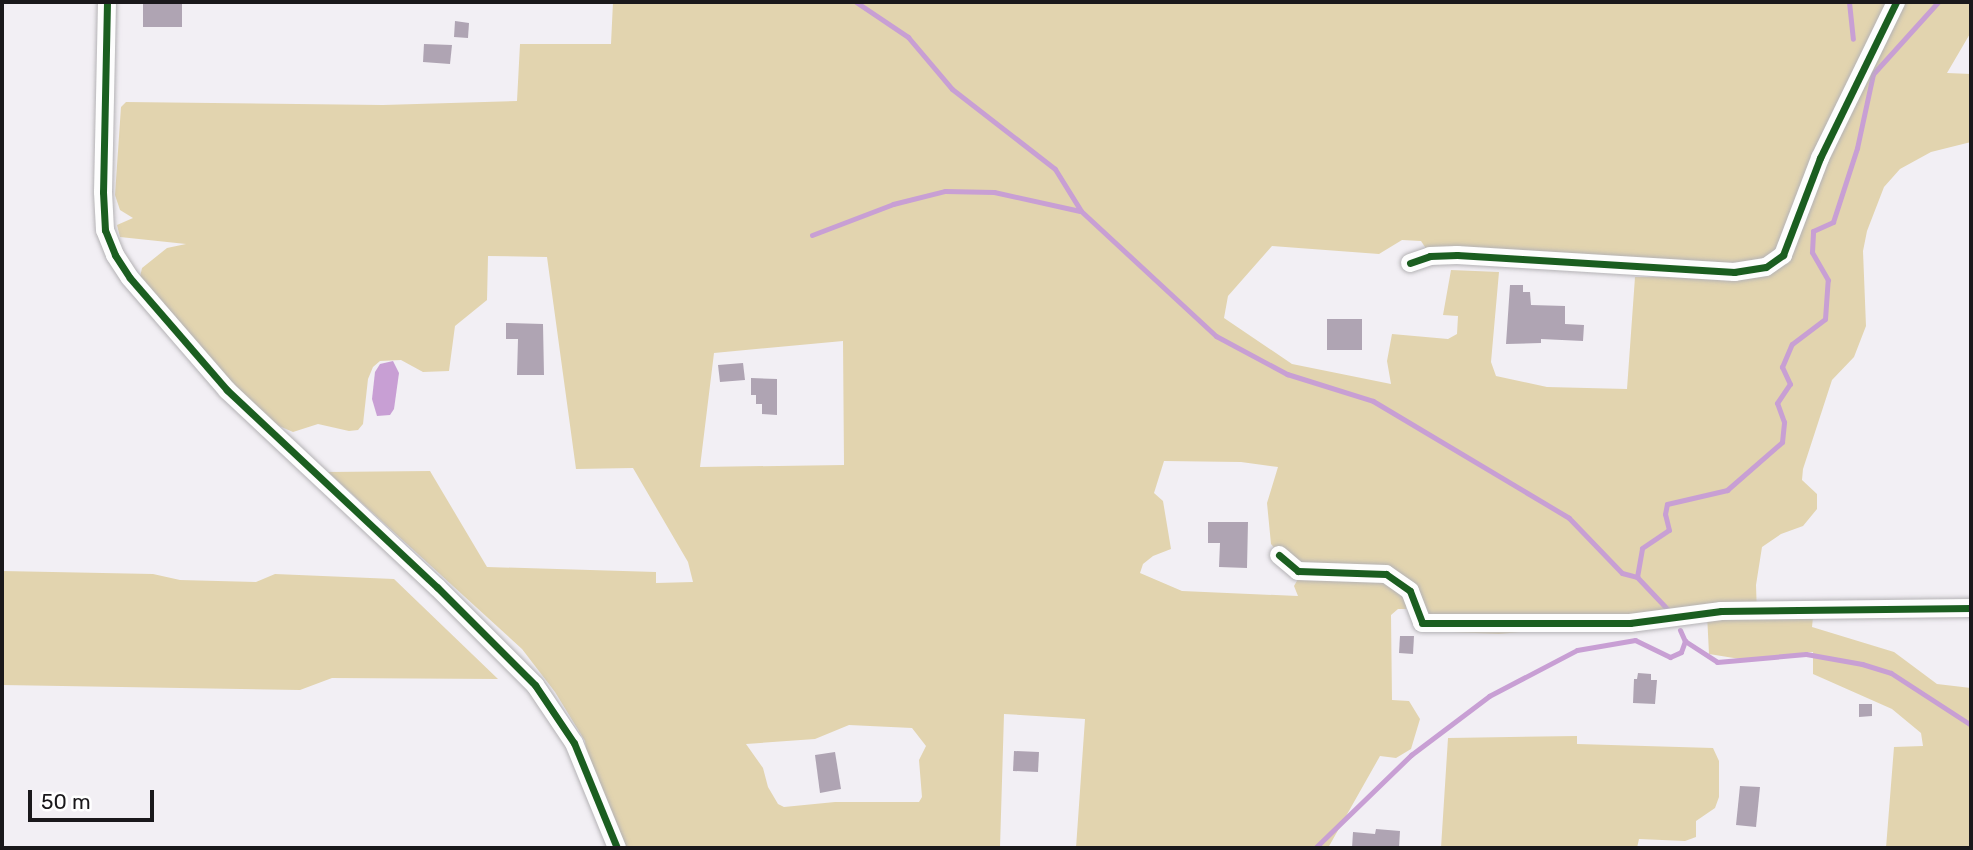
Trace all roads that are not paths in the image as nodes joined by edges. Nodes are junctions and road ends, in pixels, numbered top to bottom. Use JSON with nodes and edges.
{"nodes":[{"id":1,"x":107,"y":2,"type":"edge"},
{"id":2,"x":1896,"y":2,"type":"edge"},
{"id":3,"x":1410,"y":262,"type":"dead end"},
{"id":4,"x":1279,"y":555,"type":"dead end"},
{"id":5,"x":1971,"y":608,"type":"edge"},
{"id":6,"x":617,"y":848,"type":"edge"}],
"edges":[{"from":1,"to":6,"type":"street"},
{"from":2,"to":3,"type":"street"},
{"from":4,"to":5,"type":"street"}]}
